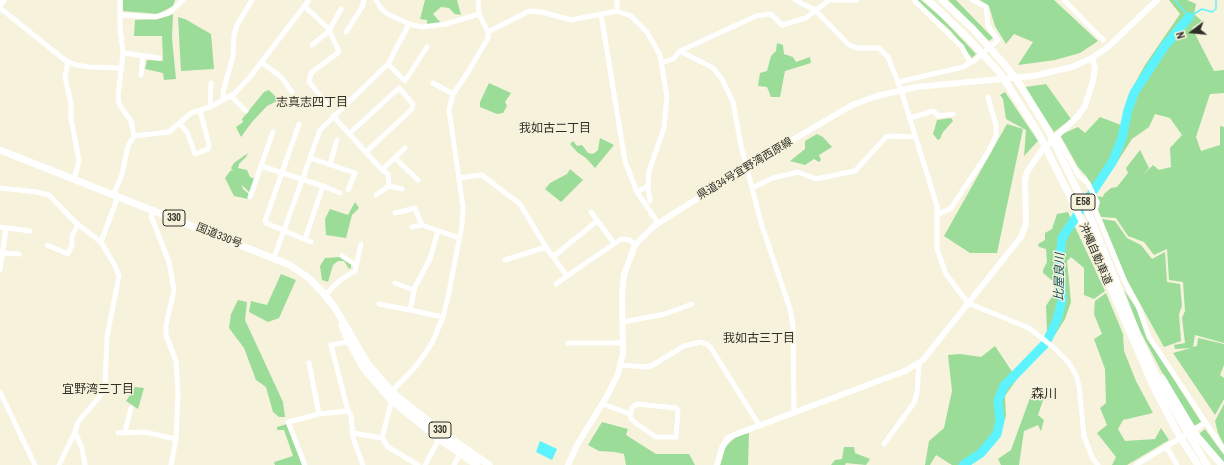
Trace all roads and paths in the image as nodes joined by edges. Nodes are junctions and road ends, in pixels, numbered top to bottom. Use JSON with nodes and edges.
{"nodes":[{"id":1,"x":4,"y":0,"type":"edge"},
{"id":2,"x":120,"y":0,"type":"edge"},
{"id":3,"x":183,"y":0,"type":"edge"},
{"id":4,"x":252,"y":0,"type":"edge"},
{"id":5,"x":309,"y":0,"type":"edge"},
{"id":6,"x":364,"y":0,"type":"edge"},
{"id":7,"x":376,"y":0,"type":"edge"},
{"id":8,"x":478,"y":0,"type":"edge"},
{"id":9,"x":617,"y":0,"type":"edge"},
{"id":10,"x":795,"y":0,"type":"edge"},
{"id":11,"x":857,"y":0,"type":"edge"},
{"id":12,"x":914,"y":0,"type":"edge"},
{"id":13,"x":928,"y":0,"type":"edge"},
{"id":14,"x":942,"y":0,"type":"edge"},
{"id":15,"x":973,"y":0,"type":"edge"},
{"id":16,"x":1064,"y":0,"type":"edge"},
{"id":17,"x":1157,"y":0,"type":"edge"},
{"id":18,"x":0,"y":6,"type":"edge"},
{"id":19,"x":304,"y":6,"type":"junction"},
{"id":20,"x":341,"y":9,"type":"dead end"},
{"id":21,"x":815,"y":10,"type":"junction"},
{"id":22,"x":617,"y":11,"type":"junction"},
{"id":23,"x":478,"y":14,"type":"junction"},
{"id":24,"x":601,"y":14,"type":"junction"},
{"id":25,"x":121,"y":15,"type":"junction"},
{"id":26,"x":409,"y":24,"type":"junction"},
{"id":27,"x":329,"y":31,"type":"junction"},
{"id":28,"x":346,"y":32,"type":"dead end"},
{"id":29,"x":488,"y":32,"type":"junction"},
{"id":30,"x":1103,"y":40,"type":"dead end"},
{"id":31,"x":312,"y":45,"type":"dead end"},
{"id":32,"x":993,"y":46,"type":"junction"},
{"id":33,"x":427,"y":47,"type":"dead end"},
{"id":34,"x":680,"y":51,"type":"junction"},
{"id":35,"x":123,"y":53,"type":"junction"},
{"id":36,"x":143,"y":56,"type":"junction"},
{"id":37,"x":158,"y":58,"type":"dead end"},
{"id":38,"x":1092,"y":58,"type":"junction"},
{"id":39,"x":68,"y":61,"type":"junction"},
{"id":40,"x":262,"y":62,"type":"junction"},
{"id":41,"x":661,"y":63,"type":"junction"},
{"id":42,"x":970,"y":63,"type":"junction"},
{"id":43,"x":388,"y":64,"type":"junction"},
{"id":44,"x":122,"y":68,"type":"junction"},
{"id":45,"x":141,"y":75,"type":"dead end"},
{"id":46,"x":405,"y":81,"type":"junction"},
{"id":47,"x":898,"y":82,"type":"junction"},
{"id":48,"x":433,"y":83,"type":"dead end"},
{"id":49,"x":211,"y":84,"type":"dead end"},
{"id":50,"x":399,"y":88,"type":"junction"},
{"id":51,"x":901,"y":90,"type":"junction"},
{"id":52,"x":292,"y":92,"type":"dead end"},
{"id":53,"x":453,"y":94,"type":"junction"},
{"id":54,"x":231,"y":96,"type":"junction"},
{"id":55,"x":988,"y":97,"type":"dead end"},
{"id":56,"x":223,"y":100,"type":"junction"},
{"id":57,"x":326,"y":103,"type":"dead end"},
{"id":58,"x":210,"y":107,"type":"junction"},
{"id":59,"x":200,"y":110,"type":"junction"},
{"id":60,"x":246,"y":111,"type":"dead end"},
{"id":61,"x":953,"y":114,"type":"dead end"},
{"id":62,"x":333,"y":116,"type":"junction"},
{"id":63,"x":910,"y":118,"type":"junction"},
{"id":64,"x":179,"y":123,"type":"junction"},
{"id":65,"x":299,"y":124,"type":"dead end"},
{"id":66,"x":273,"y":132,"type":"dead end"},
{"id":67,"x":350,"y":134,"type":"junction"},
{"id":68,"x":134,"y":136,"type":"junction"},
{"id":69,"x":1057,"y":136,"type":"junction"},
{"id":70,"x":916,"y":137,"type":"junction"},
{"id":71,"x":337,"y":140,"type":"dead end"},
{"id":72,"x":405,"y":148,"type":"dead end"},
{"id":73,"x":0,"y":150,"type":"edge"},
{"id":74,"x":366,"y":152,"type":"junction"},
{"id":75,"x":310,"y":158,"type":"junction"},
{"id":76,"x":395,"y":158,"type":"junction"},
{"id":77,"x":330,"y":164,"type":"junction"},
{"id":78,"x":261,"y":166,"type":"junction"},
{"id":79,"x":747,"y":167,"type":"junction"},
{"id":80,"x":382,"y":170,"type":"junction"},
{"id":81,"x":282,"y":172,"type":"junction"},
{"id":82,"x":459,"y":178,"type":"junction"},
{"id":83,"x":74,"y":179,"type":"junction"},
{"id":84,"x":302,"y":179,"type":"junction"},
{"id":85,"x":418,"y":180,"type":"dead end"},
{"id":86,"x":323,"y":186,"type":"junction"},
{"id":87,"x":389,"y":186,"type":"junction"},
{"id":88,"x":648,"y":186,"type":"junction"},
{"id":89,"x":0,"y":188,"type":"edge"},
{"id":90,"x":752,"y":188,"type":"junction"},
{"id":91,"x":402,"y":189,"type":"dead end"},
{"id":92,"x":348,"y":190,"type":"dead end"},
{"id":93,"x":637,"y":192,"type":"junction"},
{"id":94,"x":340,"y":193,"type":"dead end"},
{"id":95,"x":115,"y":195,"type":"junction"},
{"id":96,"x":376,"y":195,"type":"dead end"},
{"id":97,"x":250,"y":197,"type":"dead end"},
{"id":98,"x":650,"y":201,"type":"dead end"},
{"id":99,"x":154,"y":210,"type":"junction"},
{"id":100,"x":591,"y":212,"type":"dead end"},
{"id":101,"x":395,"y":213,"type":"dead end"},
{"id":102,"x":938,"y":214,"type":"junction"},
{"id":103,"x":597,"y":221,"type":"junction"},
{"id":104,"x":658,"y":223,"type":"junction"},
{"id":105,"x":78,"y":224,"type":"junction"},
{"id":106,"x":422,"y":225,"type":"junction"},
{"id":107,"x":3,"y":227,"type":"edge"},
{"id":108,"x":412,"y":227,"type":"dead end"},
{"id":109,"x":30,"y":231,"type":"dead end"},
{"id":110,"x":438,"y":231,"type":"junction"},
{"id":111,"x":284,"y":232,"type":"junction"},
{"id":112,"x":459,"y":238,"type":"junction"},
{"id":113,"x":304,"y":239,"type":"junction"},
{"id":114,"x":101,"y":242,"type":"junction"},
{"id":115,"x":311,"y":242,"type":"dead end"},
{"id":116,"x":614,"y":243,"type":"junction"},
{"id":117,"x":361,"y":244,"type":"dead end"},
{"id":118,"x":47,"y":245,"type":"dead end"},
{"id":119,"x":635,"y":245,"type":"junction"},
{"id":120,"x":546,"y":247,"type":"junction"},
{"id":121,"x":1,"y":253,"type":"edge"},
{"id":122,"x":19,"y":254,"type":"dead end"},
{"id":123,"x":342,"y":256,"type":"dead end"},
{"id":124,"x":554,"y":256,"type":"junction"},
{"id":125,"x":274,"y":258,"type":"junction"},
{"id":126,"x":505,"y":260,"type":"dead end"},
{"id":127,"x":356,"y":265,"type":"junction"},
{"id":128,"x":0,"y":270,"type":"edge"},
{"id":129,"x":567,"y":276,"type":"junction"},
{"id":130,"x":395,"y":283,"type":"dead end"},
{"id":131,"x":556,"y":284,"type":"dead end"},
{"id":132,"x":414,"y":290,"type":"junction"},
{"id":133,"x":325,"y":295,"type":"junction"},
{"id":134,"x":968,"y":303,"type":"junction"},
{"id":135,"x":379,"y":304,"type":"dead end"},
{"id":136,"x":692,"y":304,"type":"dead end"},
{"id":137,"x":410,"y":310,"type":"junction"},
{"id":138,"x":443,"y":317,"type":"junction"},
{"id":139,"x":623,"y":322,"type":"junction"},
{"id":140,"x":351,"y":341,"type":"junction"},
{"id":141,"x":624,"y":342,"type":"junction"},
{"id":142,"x":568,"y":343,"type":"dead end"},
{"id":143,"x":1137,"y":352,"type":"junction"},
{"id":144,"x":1150,"y":362,"type":"junction"},
{"id":145,"x":309,"y":363,"type":"dead end"},
{"id":146,"x":621,"y":364,"type":"junction"},
{"id":147,"x":918,"y":364,"type":"junction"},
{"id":148,"x":0,"y":392,"type":"edge"},
{"id":149,"x":392,"y":396,"type":"junction"},
{"id":150,"x":603,"y":404,"type":"junction"},
{"id":151,"x":131,"y":408,"type":"dead end"},
{"id":152,"x":348,"y":412,"type":"junction"},
{"id":153,"x":794,"y":412,"type":"junction"},
{"id":154,"x":319,"y":414,"type":"junction"},
{"id":155,"x":630,"y":414,"type":"junction"},
{"id":156,"x":1203,"y":424,"type":"junction"},
{"id":157,"x":759,"y":425,"type":"junction"},
{"id":158,"x":75,"y":432,"type":"junction"},
{"id":159,"x":124,"y":432,"type":"junction"},
{"id":160,"x":118,"y":433,"type":"dead end"},
{"id":161,"x":353,"y":433,"type":"junction"},
{"id":162,"x":382,"y":438,"type":"junction"},
{"id":163,"x":439,"y":438,"type":"junction"},
{"id":164,"x":176,"y":439,"type":"junction"},
{"id":165,"x":884,"y":444,"type":"dead end"},
{"id":166,"x":1166,"y":446,"type":"junction"},
{"id":167,"x":1224,"y":450,"type":"edge"},
{"id":168,"x":460,"y":454,"type":"junction"},
{"id":169,"x":35,"y":465,"type":"edge"},
{"id":170,"x":59,"y":465,"type":"edge"},
{"id":171,"x":85,"y":465,"type":"edge"},
{"id":172,"x":171,"y":465,"type":"edge"},
{"id":173,"x":305,"y":465,"type":"edge"},
{"id":174,"x":363,"y":465,"type":"edge"},
{"id":175,"x":418,"y":465,"type":"edge"},
{"id":176,"x":425,"y":465,"type":"edge"},
{"id":177,"x":454,"y":465,"type":"edge"},
{"id":178,"x":477,"y":465,"type":"edge"},
{"id":179,"x":489,"y":465,"type":"edge"},
{"id":180,"x":568,"y":465,"type":"edge"},
{"id":181,"x":717,"y":465,"type":"edge"},
{"id":182,"x":1098,"y":465,"type":"edge"},
{"id":183,"x":1136,"y":465,"type":"edge"},
{"id":184,"x":1177,"y":465,"type":"edge"},
{"id":185,"x":1192,"y":465,"type":"edge"},
{"id":186,"x":1198,"y":465,"type":"edge"},
{"id":187,"x":1207,"y":465,"type":"edge"},
{"id":188,"x":1222,"y":465,"type":"edge"}],
"edges":[{"from":1,"to":18,"type":"main road"},
{"from":2,"to":25,"type":"street"},
{"from":3,"to":25,"type":"street"},
{"from":4,"to":56,"type":"street"},
{"from":5,"to":19,"type":"street"},
{"from":6,"to":28,"type":"street"},
{"from":7,"to":26,"type":"street"},
{"from":8,"to":23,"type":"street"},
{"from":9,"to":22,"type":"street"},
{"from":10,"to":21,"type":"street"},
{"from":11,"to":21,"type":"street"},
{"from":12,"to":42,"type":"street"},
{"from":13,"to":143,"type":"highway","name":"沖縄自動車道","number":"E58"},
{"from":14,"to":32,"type":"highway","name":"沖縄自動車道","number":"E58"},
{"from":15,"to":32,"type":"street"},
{"from":16,"to":30,"type":"street"},
{"from":17,"to":38,"type":"main road","name":"県道34号宜野湾西原線"},
{"from":18,"to":39,"type":"street"},
{"from":19,"to":27,"type":"street"},
{"from":19,"to":40,"type":"street"},
{"from":20,"to":27,"type":"street"},
{"from":21,"to":34,"type":"street"},
{"from":21,"to":47,"type":"street"},
{"from":22,"to":24,"type":"street"},
{"from":22,"to":41,"type":"street"},
{"from":23,"to":26,"type":"street"},
{"from":23,"to":29,"type":"street"},
{"from":24,"to":29,"type":"street"},
{"from":24,"to":93,"type":"street"},
{"from":25,"to":35,"type":"street"},
{"from":26,"to":43,"type":"street"},
{"from":27,"to":31,"type":"street"},
{"from":27,"to":57,"type":"street"},
{"from":29,"to":53,"type":"street"},
{"from":32,"to":42,"type":"street"},
{"from":32,"to":144,"type":"highway","name":"沖縄自動車道","number":"E58"},
{"from":33,"to":46,"type":"street"},
{"from":34,"to":41,"type":"street"},
{"from":34,"to":79,"type":"street"},
{"from":35,"to":36,"type":"street"},
{"from":35,"to":44,"type":"street"},
{"from":36,"to":37,"type":"street"},
{"from":36,"to":45,"type":"street"},
{"from":38,"to":51,"type":"main road","name":"県道34号宜野湾西原線"},
{"from":38,"to":69,"type":"main road"},
{"from":39,"to":44,"type":"street"},
{"from":39,"to":83,"type":"street"},
{"from":40,"to":52,"type":"street"},
{"from":40,"to":54,"type":"street"},
{"from":41,"to":88,"type":"street"},
{"from":42,"to":47,"type":"street"},
{"from":43,"to":46,"type":"street"},
{"from":43,"to":62,"type":"street"},
{"from":44,"to":68,"type":"street"},
{"from":46,"to":50,"type":"street"},
{"from":47,"to":51,"type":"street"},
{"from":48,"to":53,"type":"street"},
{"from":49,"to":58,"type":"street"},
{"from":50,"to":67,"type":"street"},
{"from":50,"to":74,"type":"street"},
{"from":51,"to":63,"type":"street"},
{"from":51,"to":79,"type":"main road","name":"県道34号宜野湾西原線"},
{"from":53,"to":82,"type":"street"},
{"from":54,"to":56,"type":"street"},
{"from":54,"to":60,"type":"street"},
{"from":55,"to":102,"type":"street"},
{"from":56,"to":58,"type":"street"},
{"from":58,"to":59,"type":"street"},
{"from":59,"to":64,"type":"street"},
{"from":59,"to":64,"type":"street"},
{"from":61,"to":63,"type":"street"},
{"from":62,"to":67,"type":"street"},
{"from":62,"to":75,"type":"street"},
{"from":63,"to":70,"type":"street"},
{"from":64,"to":68,"type":"street"},
{"from":65,"to":81,"type":"street"},
{"from":66,"to":78,"type":"street"},
{"from":67,"to":74,"type":"street"},
{"from":68,"to":95,"type":"street"},
{"from":69,"to":134,"type":"main road"},
{"from":69,"to":156,"type":"street"},
{"from":70,"to":90,"type":"street"},
{"from":70,"to":102,"type":"street"},
{"from":71,"to":77,"type":"street"},
{"from":72,"to":76,"type":"street"},
{"from":73,"to":83,"type":"highway","name":"国道330号","number":"330"},
{"from":74,"to":80,"type":"street"},
{"from":75,"to":77,"type":"street"},
{"from":75,"to":84,"type":"street"},
{"from":76,"to":80,"type":"street"},
{"from":76,"to":85,"type":"street"},
{"from":77,"to":92,"type":"street"},
{"from":78,"to":81,"type":"street"},
{"from":78,"to":97,"type":"street"},
{"from":79,"to":90,"type":"street"},
{"from":79,"to":104,"type":"main road","name":"県道34号宜野湾西原線"},
{"from":80,"to":87,"type":"street"},
{"from":81,"to":84,"type":"street"},
{"from":81,"to":111,"type":"street"},
{"from":82,"to":112,"type":"street"},
{"from":82,"to":120,"type":"street"},
{"from":83,"to":95,"type":"highway","name":"国道330号","number":"330"},
{"from":84,"to":86,"type":"street"},
{"from":84,"to":111,"type":"street"},
{"from":86,"to":94,"type":"street"},
{"from":86,"to":113,"type":"street"},
{"from":87,"to":91,"type":"street"},
{"from":87,"to":96,"type":"street"},
{"from":88,"to":93,"type":"street"},
{"from":88,"to":98,"type":"street"},
{"from":89,"to":105,"type":"street"},
{"from":90,"to":153,"type":"street"},
{"from":93,"to":104,"type":"street"},
{"from":95,"to":99,"type":"highway","name":"国道330号","number":"330"},
{"from":95,"to":114,"type":"street"},
{"from":99,"to":125,"type":"highway","name":"国道330号","number":"330"},
{"from":99,"to":164,"type":"street"},
{"from":100,"to":103,"type":"street"},
{"from":101,"to":106,"type":"street"},
{"from":102,"to":134,"type":"street"},
{"from":103,"to":116,"type":"street"},
{"from":103,"to":124,"type":"street"},
{"from":104,"to":119,"type":"main road","name":"県道34号宜野湾西原線"},
{"from":105,"to":114,"type":"street"},
{"from":105,"to":118,"type":"street"},
{"from":106,"to":108,"type":"street"},
{"from":106,"to":110,"type":"street"},
{"from":107,"to":109,"type":"street"},
{"from":107,"to":121,"type":"street"},
{"from":110,"to":112,"type":"street"},
{"from":110,"to":132,"type":"street"},
{"from":111,"to":113,"type":"street"},
{"from":111,"to":125,"type":"street"},
{"from":112,"to":138,"type":"street"},
{"from":113,"to":115,"type":"street"},
{"from":114,"to":158,"type":"street"},
{"from":116,"to":119,"type":"street"},
{"from":116,"to":129,"type":"street"},
{"from":117,"to":127,"type":"street"},
{"from":119,"to":139,"type":"main road","name":"県道34号宜野湾西原線"},
{"from":120,"to":124,"type":"street"},
{"from":120,"to":126,"type":"street"},
{"from":121,"to":122,"type":"street"},
{"from":121,"to":128,"type":"street"},
{"from":123,"to":127,"type":"street"},
{"from":124,"to":129,"type":"street"},
{"from":125,"to":133,"type":"highway","name":"国道330号","number":"330"},
{"from":127,"to":133,"type":"street"},
{"from":129,"to":131,"type":"street"},
{"from":130,"to":132,"type":"street"},
{"from":132,"to":137,"type":"street"},
{"from":133,"to":140,"type":"highway","name":"国道330号","number":"330"},
{"from":134,"to":147,"type":"main road"},
{"from":134,"to":182,"type":"street"},
{"from":135,"to":137,"type":"street"},
{"from":136,"to":139,"type":"street"},
{"from":137,"to":138,"type":"street"},
{"from":138,"to":149,"type":"street"},
{"from":139,"to":141,"type":"main road","name":"県道34号宜野湾西原線"},
{"from":140,"to":149,"type":"highway","name":"国道330号","number":"330"},
{"from":140,"to":152,"type":"street"},
{"from":141,"to":142,"type":"street"},
{"from":141,"to":146,"type":"main road","name":"県道34号宜野湾西原線"},
{"from":143,"to":185,"type":"highway"},
{"from":143,"to":186,"type":"highway","name":"沖縄自動車道","number":"E58"},
{"from":144,"to":187,"type":"highway","name":"沖縄自動車道","number":"E58"},
{"from":144,"to":188,"type":"highway"},
{"from":145,"to":154,"type":"street"},
{"from":146,"to":150,"type":"main road","name":"県道34号宜野湾西原線"},
{"from":146,"to":157,"type":"street"},
{"from":147,"to":153,"type":"main road"},
{"from":147,"to":165,"type":"street"},
{"from":148,"to":169,"type":"street"},
{"from":149,"to":162,"type":"street"},
{"from":149,"to":163,"type":"highway","name":"国道330号","number":"330"},
{"from":149,"to":179,"type":"highway","name":"国道330号","number":"330"},
{"from":150,"to":155,"type":"street"},
{"from":150,"to":180,"type":"main road","name":"県道34号宜野湾西原線"},
{"from":151,"to":159,"type":"street"},
{"from":152,"to":154,"type":"street"},
{"from":152,"to":161,"type":"street"},
{"from":153,"to":157,"type":"main road"},
{"from":154,"to":173,"type":"street"},
{"from":155,"to":155,"type":"street"},
{"from":156,"to":166,"type":"street"},
{"from":156,"to":167,"type":"street"},
{"from":157,"to":181,"type":"main road"},
{"from":158,"to":170,"type":"street"},
{"from":158,"to":171,"type":"street"},
{"from":159,"to":160,"type":"street"},
{"from":159,"to":164,"type":"street"},
{"from":161,"to":162,"type":"street"},
{"from":161,"to":174,"type":"street"},
{"from":162,"to":175,"type":"street"},
{"from":163,"to":168,"type":"highway","name":"国道330号","number":"330"},
{"from":163,"to":176,"type":"street"},
{"from":164,"to":172,"type":"street"},
{"from":166,"to":183,"type":"street"},
{"from":166,"to":184,"type":"street"},
{"from":168,"to":177,"type":"street"},
{"from":168,"to":178,"type":"highway","name":"国道330号","number":"330"}]}
